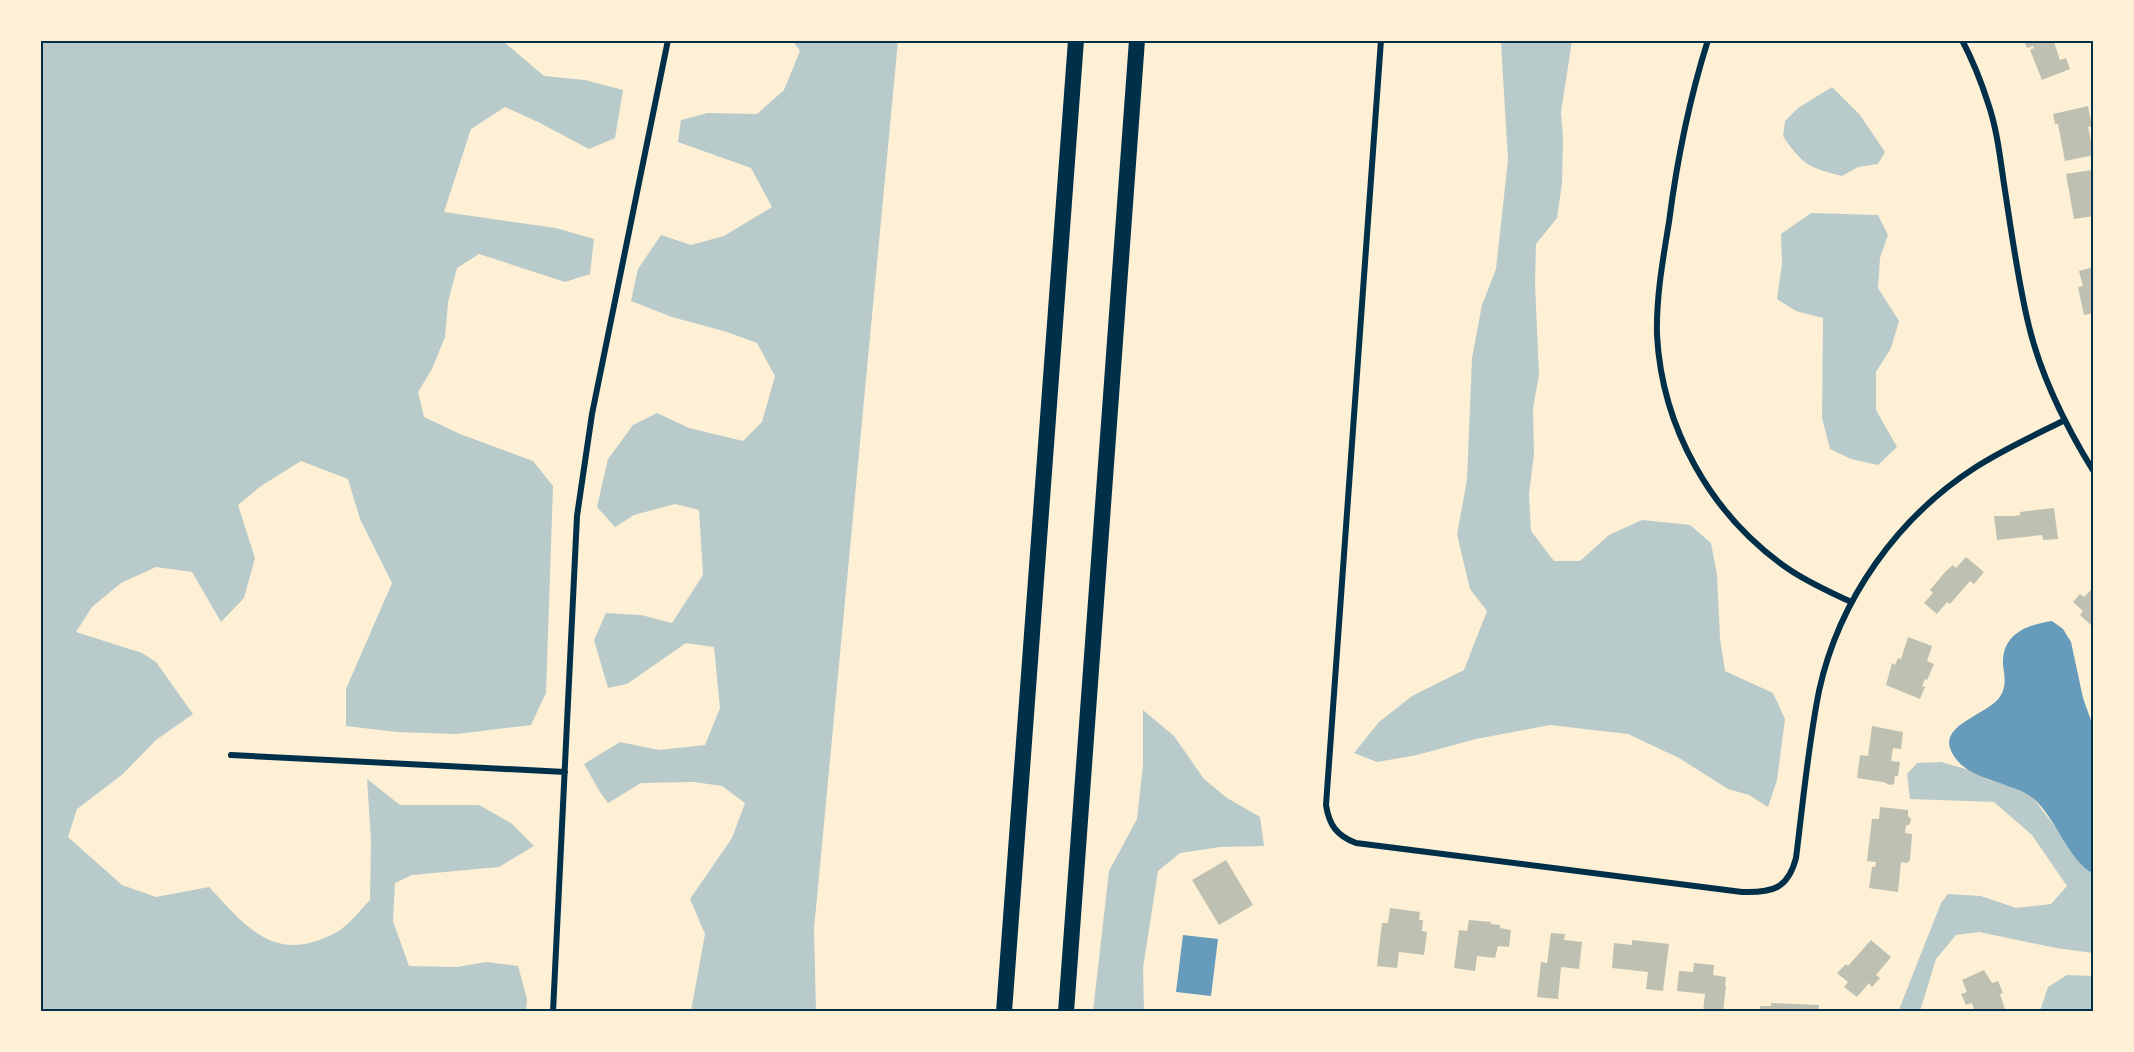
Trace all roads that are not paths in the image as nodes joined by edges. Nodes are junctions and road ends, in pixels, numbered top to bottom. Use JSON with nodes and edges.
{"nodes":[{"id":1,"x":668,"y":40,"type":"edge"},
{"id":2,"x":1076,"y":40,"type":"edge"},
{"id":3,"x":1137,"y":40,"type":"edge"},
{"id":4,"x":1381,"y":40,"type":"edge"},
{"id":5,"x":1708,"y":40,"type":"edge"},
{"id":6,"x":1962,"y":40,"type":"edge"},
{"id":7,"x":2065,"y":420,"type":"junction"},
{"id":8,"x":2094,"y":472,"type":"edge"},
{"id":9,"x":1851,"y":602,"type":"junction"},
{"id":10,"x":231,"y":755,"type":"dead end"},
{"id":11,"x":565,"y":771,"type":"junction"},
{"id":12,"x":552,"y":1011,"type":"edge"},
{"id":13,"x":1004,"y":1011,"type":"edge"},
{"id":14,"x":1066,"y":1011,"type":"edge"}],
"edges":[{"from":1,"to":11,"type":"street"},
{"from":2,"to":13,"type":"highway"},
{"from":3,"to":14,"type":"highway"},
{"from":4,"to":9,"type":"street"},
{"from":5,"to":9,"type":"street"},
{"from":6,"to":7,"type":"street"},
{"from":7,"to":8,"type":"street"},
{"from":7,"to":9,"type":"street"},
{"from":10,"to":11,"type":"street"},
{"from":11,"to":12,"type":"street"}]}
